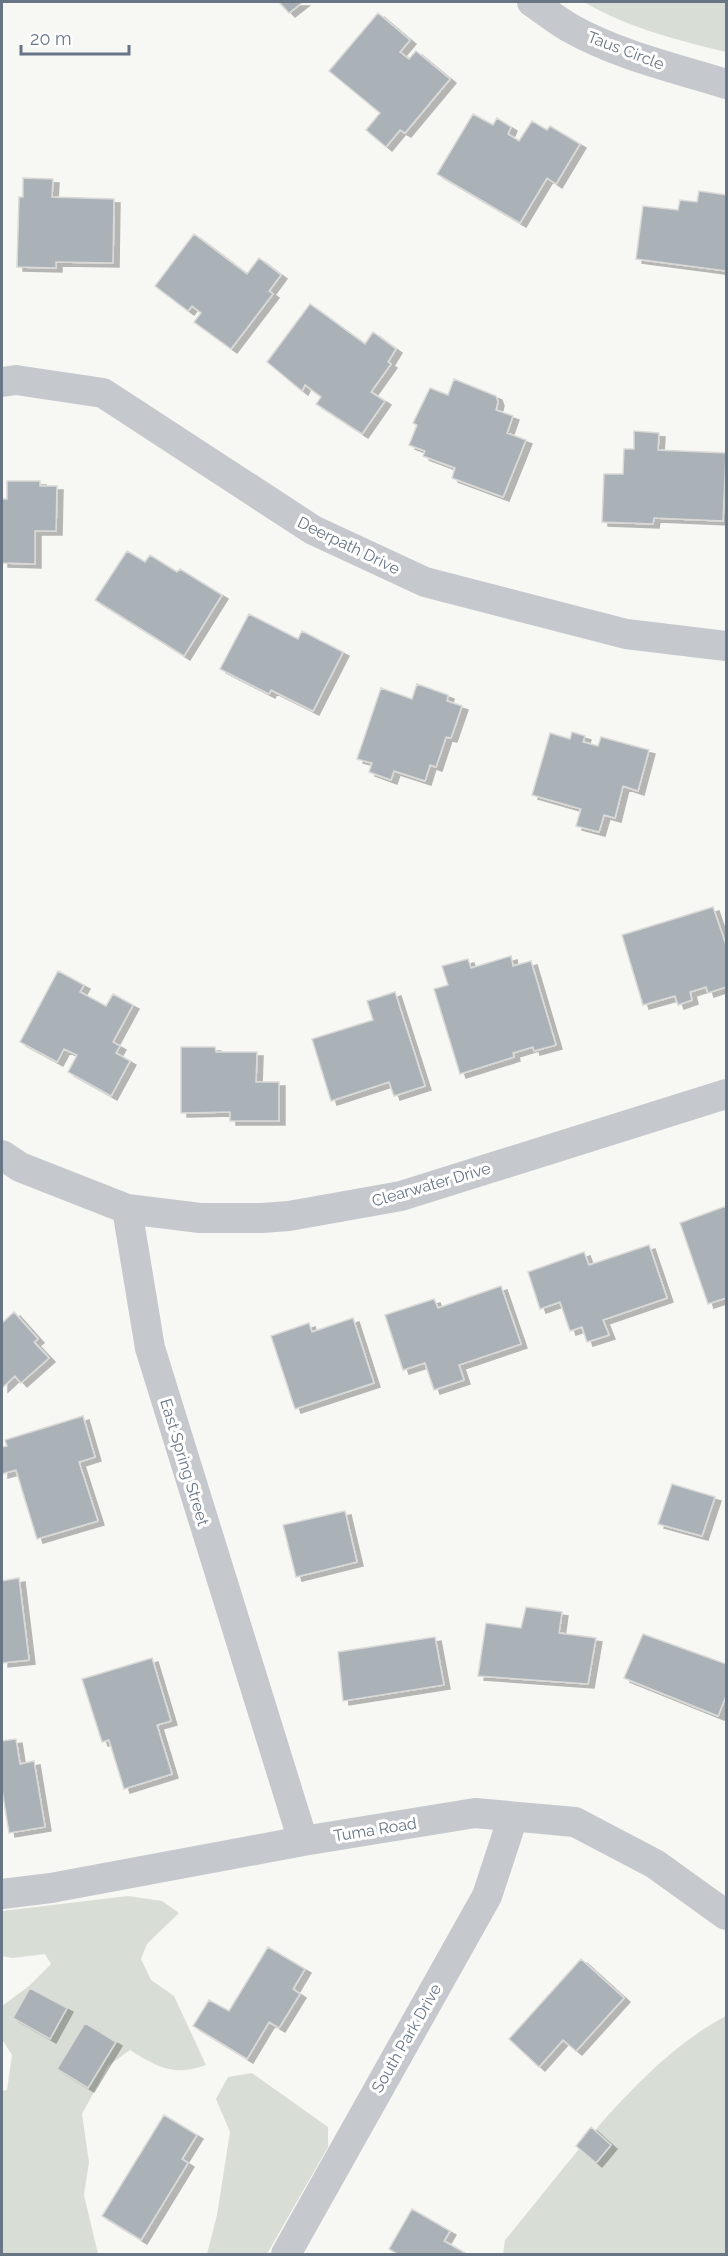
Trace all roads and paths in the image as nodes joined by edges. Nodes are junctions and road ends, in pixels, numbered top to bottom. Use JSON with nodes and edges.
{"nodes":[{"id":1,"x":532,"y":2,"type":"edge"},
{"id":2,"x":726,"y":84,"type":"edge"},
{"id":3,"x":2,"y":382,"type":"edge"},
{"id":4,"x":726,"y":646,"type":"edge"},
{"id":5,"x":726,"y":1094,"type":"edge"},
{"id":6,"x":2,"y":1155,"type":"edge"},
{"id":7,"x":127,"y":1209,"type":"junction"},
{"id":8,"x":513,"y":1817,"type":"junction"},
{"id":9,"x":303,"y":1841,"type":"junction"},
{"id":10,"x":2,"y":1894,"type":"edge"},
{"id":11,"x":726,"y":1915,"type":"edge"},
{"id":12,"x":286,"y":2254,"type":"edge"}],
"edges":[{"from":1,"to":2,"type":"street","name":"Taus Circle"},
{"from":3,"to":4,"type":"street","name":"Deerpath Drive"},
{"from":5,"to":7,"type":"street","name":"Clearwater Drive"},
{"from":6,"to":7,"type":"street"},
{"from":7,"to":9,"type":"street","name":"East Spring Street"},
{"from":8,"to":9,"type":"street","name":"Tuma Road"},
{"from":8,"to":11,"type":"street","name":"Tuma Road"},
{"from":8,"to":12,"type":"street","name":"South Park Drive"},
{"from":9,"to":10,"type":"street","name":"Tuma Road"}]}
